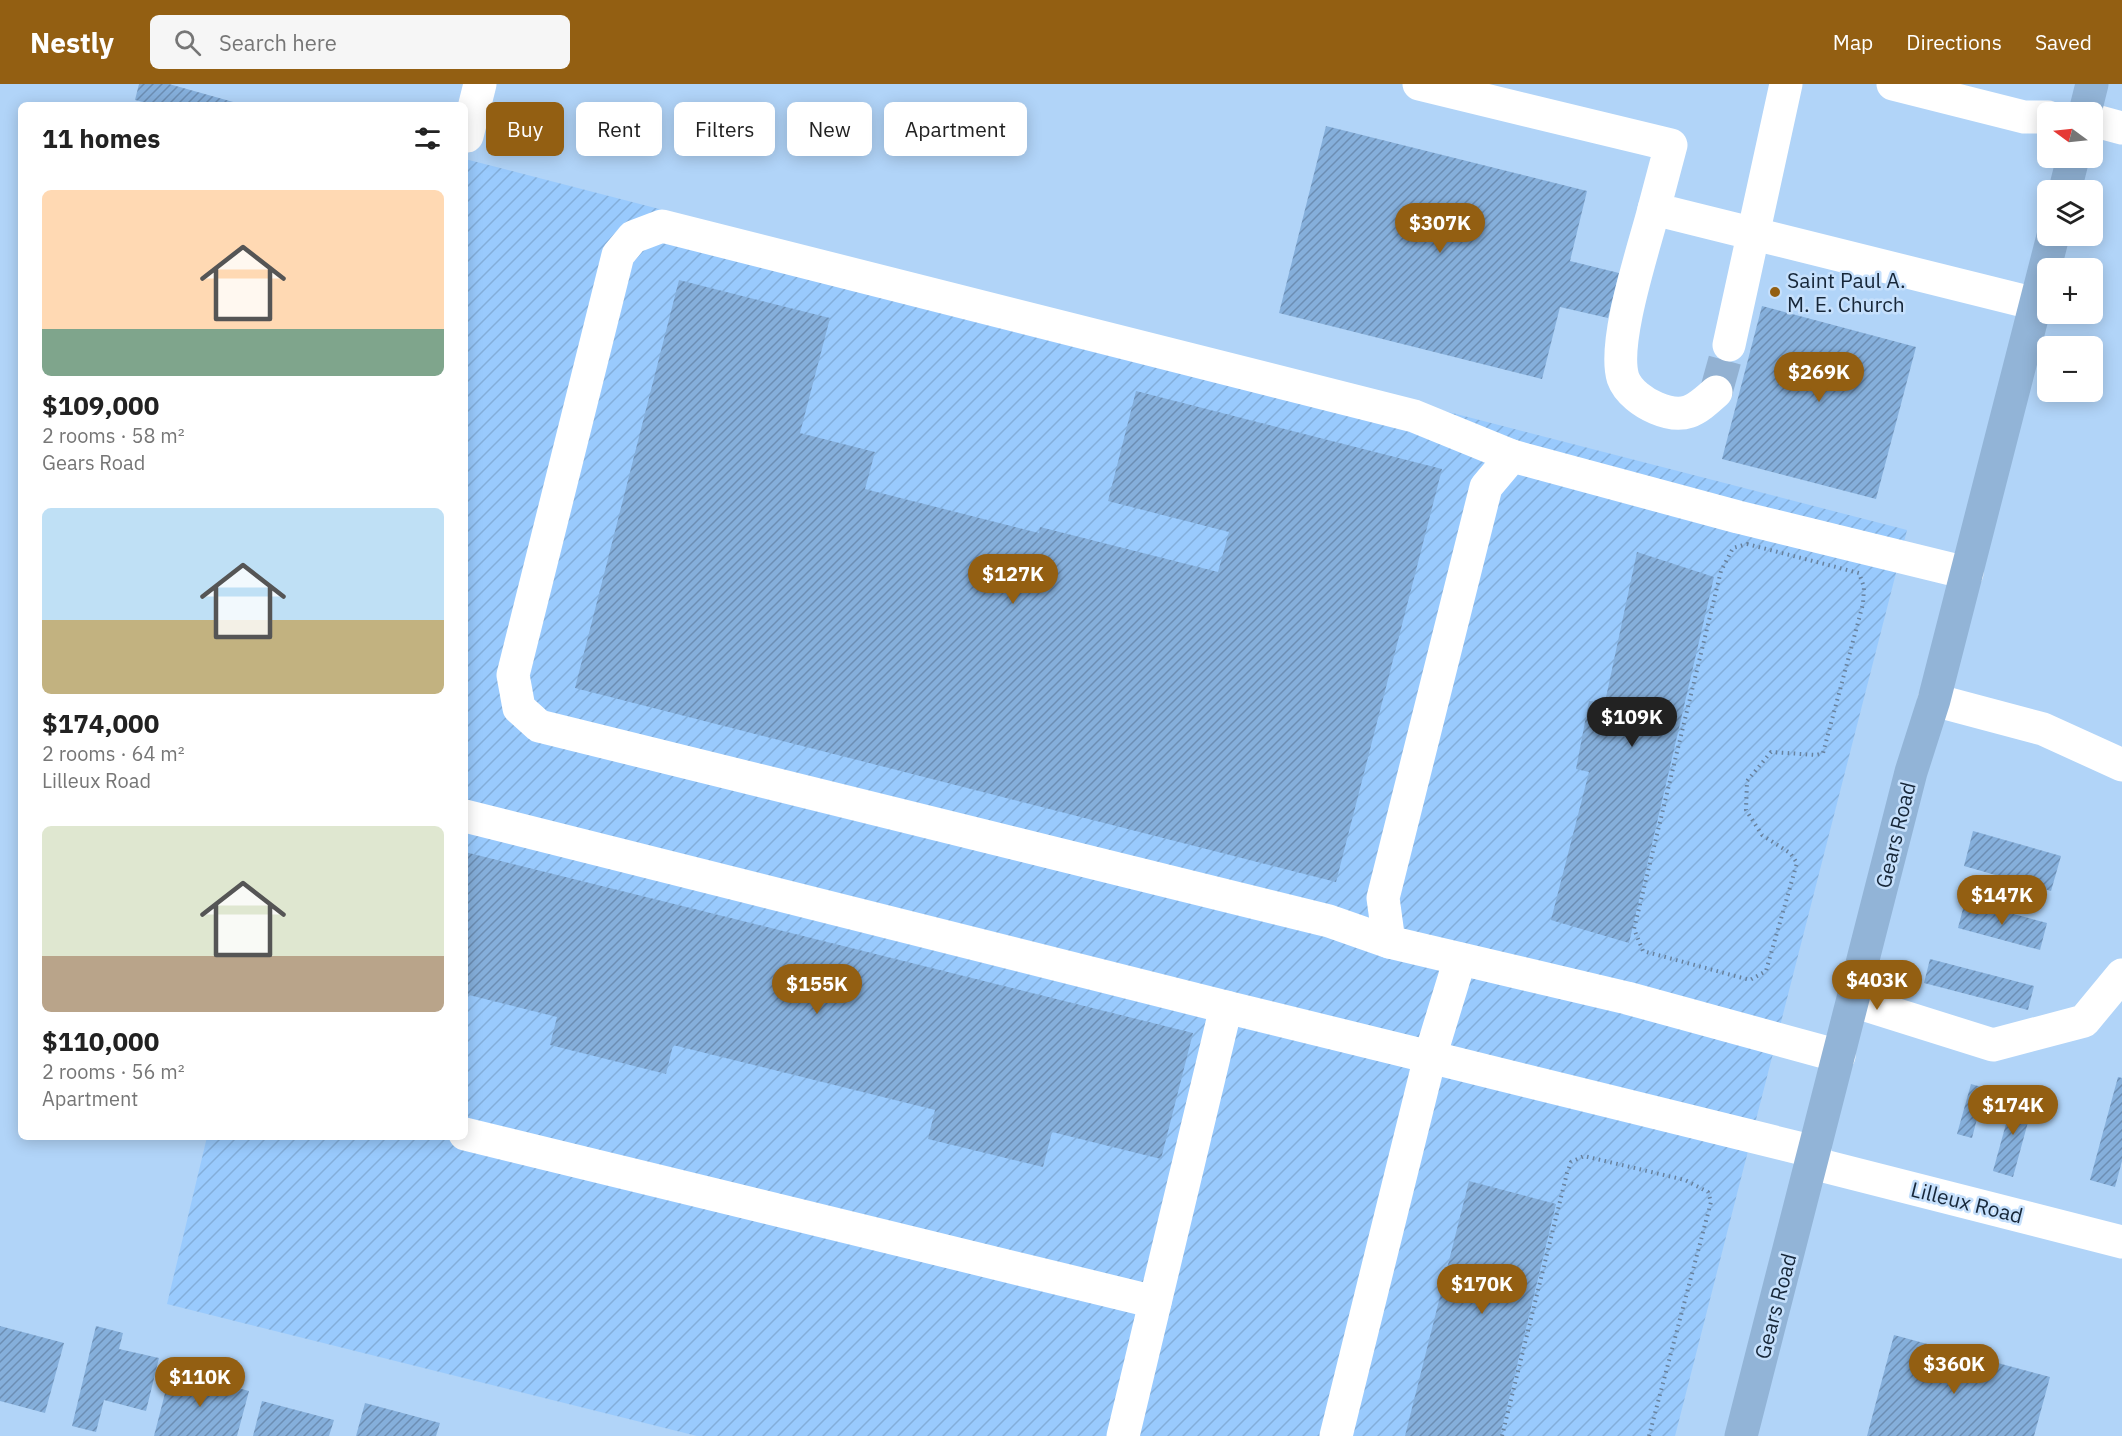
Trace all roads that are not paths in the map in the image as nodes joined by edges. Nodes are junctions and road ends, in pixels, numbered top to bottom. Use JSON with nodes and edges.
{"nodes":[{"id":1,"x":480,"y":84,"type":"edge"},
{"id":2,"x":1419,"y":84,"type":"edge"},
{"id":3,"x":1786,"y":84,"type":"edge"},
{"id":4,"x":1893,"y":84,"type":"edge"},
{"id":5,"x":2092,"y":84,"type":"edge"},
{"id":6,"x":2088,"y":102,"type":"edge"},
{"id":7,"x":2037,"y":117,"type":"edge"},
{"id":8,"x":2103,"y":123,"type":"edge"},
{"id":9,"x":2122,"y":128,"type":"edge"},
{"id":10,"x":468,"y":132,"type":"edge"},
{"id":11,"x":1654,"y":208,"type":"junction"},
{"id":12,"x":1752,"y":233,"type":"junction"},
{"id":13,"x":2050,"y":246,"type":"edge"},
{"id":14,"x":2036,"y":304,"type":"junction"},
{"id":15,"x":1729,"y":345,"type":"tunnel mouth"},
{"id":16,"x":1716,"y":392,"type":"tunnel mouth"},
{"id":17,"x":1512,"y":456,"type":"junction"},
{"id":18,"x":1966,"y":573,"type":"junction"},
{"id":19,"x":1934,"y":700,"type":"junction"},
{"id":20,"x":2122,"y":765,"type":"edge"},
{"id":21,"x":468,"y":817,"type":"edge"},
{"id":22,"x":1389,"y":942,"type":"junction"},
{"id":23,"x":1460,"y":958,"type":"junction"},
{"id":24,"x":2122,"y":975,"type":"edge"},
{"id":25,"x":1853,"y":1001,"type":"junction"},
{"id":26,"x":1226,"y":1007,"type":"junction"},
{"id":27,"x":1839,"y":1056,"type":"junction"},
{"id":28,"x":1430,"y":1057,"type":"junction"},
{"id":29,"x":468,"y":1135,"type":"edge"},
{"id":30,"x":1814,"y":1157,"type":"junction"},
{"id":31,"x":2122,"y":1242,"type":"edge"},
{"id":32,"x":1155,"y":1302,"type":"junction"},
{"id":33,"x":1123,"y":1436,"type":"edge"},
{"id":34,"x":1336,"y":1436,"type":"edge"},
{"id":35,"x":1741,"y":1436,"type":"edge"}],
"edges":[{"from":1,"to":10,"type":"street"},
{"from":2,"to":11,"type":"street"},
{"from":3,"to":12,"type":"street"},
{"from":4,"to":7,"type":"street"},
{"from":5,"to":6,"type":"main road"},
{"from":8,"to":9,"type":"street"},
{"from":11,"to":12,"type":"street"},
{"from":11,"to":16,"type":"street"},
{"from":12,"to":14,"type":"street"},
{"from":12,"to":15,"type":"street"},
{"from":13,"to":14,"type":"main road","name":"Gears Road"},
{"from":14,"to":18,"type":"main road","name":"Gears Road"},
{"from":17,"to":18,"type":"street"},
{"from":17,"to":22,"type":"street"},
{"from":17,"to":22,"type":"street"},
{"from":18,"to":19,"type":"main road","name":"Gears Road"},
{"from":19,"to":20,"type":"street"},
{"from":19,"to":25,"type":"main road","name":"Gears Road"},
{"from":21,"to":26,"type":"street","name":"Lilleux Road"},
{"from":22,"to":23,"type":"street"},
{"from":23,"to":27,"type":"street"},
{"from":23,"to":28,"type":"street"},
{"from":24,"to":25,"type":"street"},
{"from":25,"to":27,"type":"main road","name":"Gears Road"},
{"from":26,"to":28,"type":"street","name":"Lilleux Road"},
{"from":26,"to":32,"type":"street"},
{"from":27,"to":30,"type":"main road","name":"Gears Road"},
{"from":28,"to":30,"type":"street","name":"Lilleux Road"},
{"from":28,"to":34,"type":"street"},
{"from":29,"to":32,"type":"street"},
{"from":30,"to":31,"type":"street","name":"Lilleux Road"},
{"from":30,"to":35,"type":"main road","name":"Gears Road"},
{"from":32,"to":33,"type":"street"}]}
